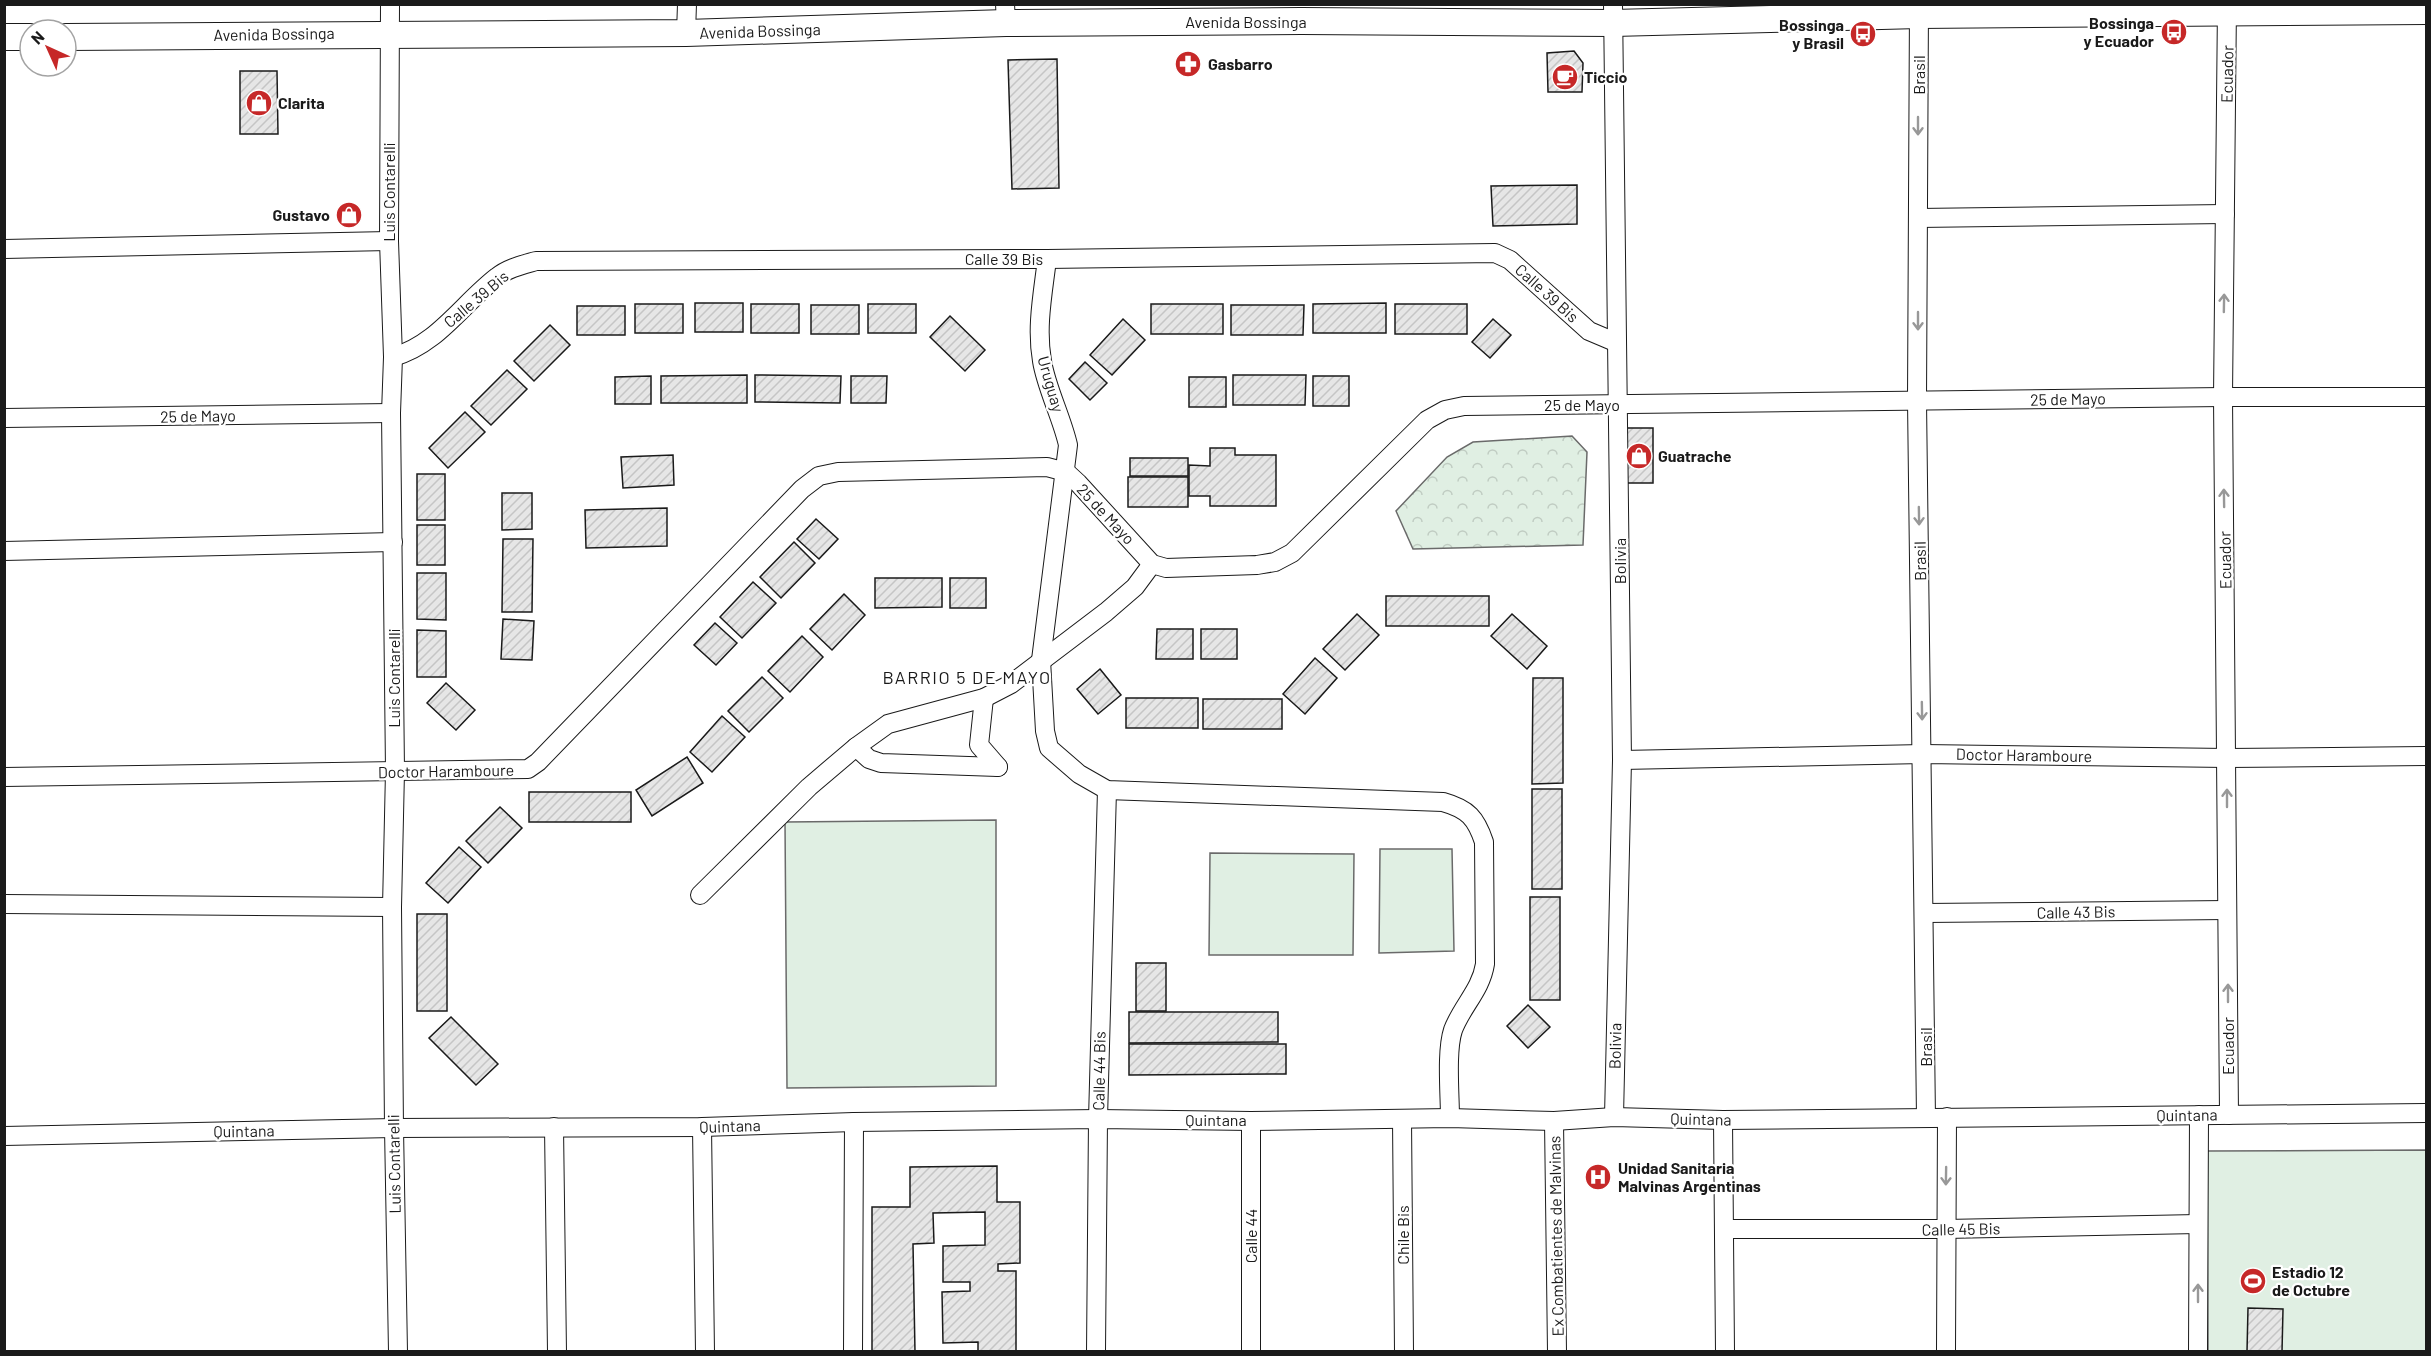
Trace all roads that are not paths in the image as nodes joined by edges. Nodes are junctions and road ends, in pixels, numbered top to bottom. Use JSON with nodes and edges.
{"nodes":[{"id":1,"x":390,"y":4,"type":"edge"},
{"id":2,"x":687,"y":4,"type":"edge"},
{"id":3,"x":2227,"y":8,"type":"edge"},
{"id":4,"x":1919,"y":10,"type":"edge"},
{"id":5,"x":2427,"y":11,"type":"edge"},
{"id":6,"x":1301,"y":13,"type":"edge"},
{"id":7,"x":1005,"y":14,"type":"edge"},
{"id":8,"x":1613,"y":14,"type":"edge"},
{"id":9,"x":390,"y":33,"type":"junction"},
{"id":10,"x":686,"y":33,"type":"junction"},
{"id":11,"x":78,"y":37,"type":"edge"},
{"id":12,"x":2225,"y":213,"type":"junction"},
{"id":13,"x":1918,"y":218,"type":"junction"},
{"id":14,"x":389,"y":241,"type":"junction"},
{"id":15,"x":4,"y":249,"type":"edge"},
{"id":16,"x":1047,"y":259,"type":"junction"},
{"id":17,"x":1615,"y":342,"type":"junction"},
{"id":18,"x":393,"y":357,"type":"junction"},
{"id":19,"x":2223,"y":397,"type":"junction"},
{"id":20,"x":2427,"y":397,"type":"edge"},
{"id":21,"x":1917,"y":401,"type":"junction"},
{"id":22,"x":1619,"y":405,"type":"junction"},
{"id":23,"x":391,"y":413,"type":"junction"},
{"id":24,"x":4,"y":418,"type":"edge"},
{"id":25,"x":838,"y":472,"type":"joint"},
{"id":26,"x":1066,"y":472,"type":"junction"},
{"id":27,"x":393,"y":542,"type":"junction"},
{"id":28,"x":4,"y":551,"type":"edge"},
{"id":29,"x":1152,"y":564,"type":"junction"},
{"id":30,"x":1041,"y":660,"type":"junction"},
{"id":31,"x":984,"y":698,"type":"junction"},
{"id":32,"x":856,"y":747,"type":"junction"},
{"id":33,"x":1923,"y":754,"type":"junction"},
{"id":34,"x":2427,"y":756,"type":"edge"},
{"id":35,"x":2227,"y":758,"type":"junction"},
{"id":36,"x":1622,"y":760,"type":"junction"},
{"id":37,"x":395,"y":771,"type":"junction"},
{"id":38,"x":4,"y":777,"type":"edge"},
{"id":39,"x":1107,"y":790,"type":"junction"},
{"id":40,"x":700,"y":896,"type":"dead end"},
{"id":41,"x":4,"y":904,"type":"edge"},
{"id":42,"x":392,"y":907,"type":"junction"},
{"id":43,"x":2228,"y":910,"type":"junction"},
{"id":44,"x":1925,"y":913,"type":"junction"},
{"id":45,"x":2427,"y":1113,"type":"edge"},
{"id":46,"x":2199,"y":1115,"type":"junction"},
{"id":47,"x":2229,"y":1115,"type":"junction"},
{"id":48,"x":1614,"y":1117,"type":"junction"},
{"id":49,"x":1450,"y":1118,"type":"junction"},
{"id":50,"x":1926,"y":1118,"type":"junction"},
{"id":51,"x":1947,"y":1118,"type":"junction"},
{"id":52,"x":1098,"y":1119,"type":"junction"},
{"id":53,"x":1402,"y":1119,"type":"junction"},
{"id":54,"x":1251,"y":1120,"type":"junction"},
{"id":55,"x":1724,"y":1120,"type":"junction"},
{"id":56,"x":1554,"y":1121,"type":"junction"},
{"id":57,"x":854,"y":1122,"type":"junction"},
{"id":58,"x":554,"y":1127,"type":"junction"},
{"id":59,"x":702,"y":1127,"type":"junction"},
{"id":60,"x":394,"y":1128,"type":"junction"},
{"id":61,"x":4,"y":1136,"type":"edge"},
{"id":62,"x":2198,"y":1224,"type":"junction"},
{"id":63,"x":1724,"y":1229,"type":"junction"},
{"id":64,"x":1945,"y":1229,"type":"junction"},
{"id":65,"x":398,"y":1352,"type":"edge"},
{"id":66,"x":557,"y":1352,"type":"edge"},
{"id":67,"x":705,"y":1352,"type":"edge"},
{"id":68,"x":853,"y":1352,"type":"edge"},
{"id":69,"x":1096,"y":1352,"type":"edge"},
{"id":70,"x":1251,"y":1352,"type":"edge"},
{"id":71,"x":1404,"y":1352,"type":"edge"},
{"id":72,"x":1557,"y":1352,"type":"edge"},
{"id":73,"x":1725,"y":1352,"type":"edge"},
{"id":74,"x":1946,"y":1352,"type":"edge"},
{"id":75,"x":2198,"y":1352,"type":"edge"}],
"edges":[{"from":1,"to":9,"type":"street","name":"Luis Contarelli"},
{"from":2,"to":10,"type":"street"},
{"from":3,"to":4,"type":"main road","name":"Avenida Bossinga"},
{"from":3,"to":5,"type":"main road","name":"Avenida Bossinga"},
{"from":3,"to":12,"type":"street","name":"Ecuador"},
{"from":4,"to":8,"type":"main road","name":"Avenida Bossinga"},
{"from":4,"to":13,"type":"street","name":"Brasil","one_way":true},
{"from":6,"to":7,"type":"main road","name":"Avenida Bossinga"},
{"from":6,"to":8,"type":"main road","name":"Avenida Bossinga"},
{"from":7,"to":10,"type":"main road","name":"Avenida Bossinga"},
{"from":8,"to":17,"type":"street","name":"Bolivia"},
{"from":9,"to":10,"type":"main road","name":"Avenida Bossinga"},
{"from":9,"to":11,"type":"main road","name":"Avenida Bossinga"},
{"from":9,"to":14,"type":"street","name":"Luis Contarelli"},
{"from":12,"to":13,"type":"street"},
{"from":19,"to":12,"type":"street","name":"Ecuador","one_way":true},
{"from":13,"to":21,"type":"street","name":"Brasil","one_way":true},
{"from":14,"to":15,"type":"street"},
{"from":14,"to":18,"type":"street","name":"Luis Contarelli"},
{"from":16,"to":17,"type":"street","name":"Calle 39 Bis"},
{"from":16,"to":18,"type":"street","name":"Calle 39 Bis"},
{"from":16,"to":26,"type":"street","name":"Uruguay"},
{"from":17,"to":22,"type":"street","name":"Bolivia"},
{"from":18,"to":23,"type":"street","name":"Luis Contarelli"},
{"from":19,"to":20,"type":"street","name":"25 de Mayo"},
{"from":19,"to":21,"type":"street","name":"25 de Mayo"},
{"from":35,"to":19,"type":"street","name":"Ecuador","one_way":true},
{"from":21,"to":22,"type":"street","name":"25 de Mayo"},
{"from":21,"to":33,"type":"street","name":"Brasil","one_way":true},
{"from":22,"to":29,"type":"street","name":"25 de Mayo"},
{"from":22,"to":36,"type":"street","name":"Bolivia"},
{"from":23,"to":24,"type":"street","name":"25 de Mayo"},
{"from":23,"to":27,"type":"street","name":"Luis Contarelli"},
{"from":25,"to":26,"type":"street","name":"25 de Mayo"},
{"from":25,"to":37,"type":"street","name":"Doctor Haramboure"},
{"from":26,"to":29,"type":"street","name":"25 de Mayo"},
{"from":26,"to":30,"type":"street","name":"Uruguay"},
{"from":27,"to":28,"type":"street"},
{"from":27,"to":37,"type":"street","name":"Luis Contarelli"},
{"from":29,"to":30,"type":"street"},
{"from":30,"to":31,"type":"street"},
{"from":30,"to":39,"type":"street","name":"Uruguay"},
{"from":31,"to":32,"type":"street"},
{"from":31,"to":32,"type":"street"},
{"from":32,"to":40,"type":"street"},
{"from":33,"to":35,"type":"street","name":"Doctor Haramboure"},
{"from":33,"to":36,"type":"street","name":"Doctor Haramboure"},
{"from":33,"to":44,"type":"street","name":"Brasil"},
{"from":34,"to":35,"type":"street","name":"Doctor Haramboure"},
{"from":43,"to":35,"type":"street","name":"Ecuador","one_way":true},
{"from":36,"to":48,"type":"street","name":"Bolivia"},
{"from":37,"to":38,"type":"street","name":"Doctor Haramboure"},
{"from":37,"to":42,"type":"street","name":"Luis Contarelli"},
{"from":39,"to":49,"type":"street"},
{"from":39,"to":52,"type":"street","name":"Calle 44 Bis"},
{"from":41,"to":42,"type":"street"},
{"from":42,"to":60,"type":"street","name":"Luis Contarelli"},
{"from":43,"to":44,"type":"street","name":"Calle 43 Bis"},
{"from":47,"to":43,"type":"street","name":"Ecuador","one_way":true},
{"from":44,"to":50,"type":"street","name":"Brasil"},
{"from":45,"to":47,"type":"street","name":"Quintana"},
{"from":46,"to":47,"type":"street","name":"Quintana"},
{"from":46,"to":51,"type":"street","name":"Quintana"},
{"from":46,"to":62,"type":"street"},
{"from":48,"to":55,"type":"street","name":"Quintana"},
{"from":48,"to":56,"type":"street","name":"Quintana"},
{"from":49,"to":53,"type":"street","name":"Quintana"},
{"from":49,"to":56,"type":"street","name":"Quintana"},
{"from":50,"to":51,"type":"street","name":"Quintana"},
{"from":50,"to":55,"type":"street","name":"Quintana"},
{"from":51,"to":64,"type":"street","one_way":true},
{"from":52,"to":54,"type":"street","name":"Quintana"},
{"from":52,"to":57,"type":"street","name":"Quintana"},
{"from":52,"to":69,"type":"street","name":"Calle 44 Bis"},
{"from":53,"to":54,"type":"street","name":"Quintana"},
{"from":53,"to":71,"type":"street","name":"Chile Bis"},
{"from":54,"to":70,"type":"street","name":"Calle 44"},
{"from":55,"to":63,"type":"street"},
{"from":56,"to":72,"type":"street","name":"Ex Combatientes de Malvinas"},
{"from":57,"to":59,"type":"street","name":"Quintana"},
{"from":57,"to":68,"type":"street"},
{"from":58,"to":59,"type":"street","name":"Quintana"},
{"from":58,"to":60,"type":"street","name":"Quintana"},
{"from":58,"to":66,"type":"street"},
{"from":59,"to":67,"type":"street"},
{"from":60,"to":61,"type":"street","name":"Quintana"},
{"from":60,"to":65,"type":"street","name":"Luis Contarelli"},
{"from":62,"to":64,"type":"street","name":"Calle 45 Bis"},
{"from":75,"to":62,"type":"street","one_way":true},
{"from":63,"to":64,"type":"street","name":"Calle 45 Bis"},
{"from":63,"to":73,"type":"street"},
{"from":64,"to":74,"type":"street"}]}
